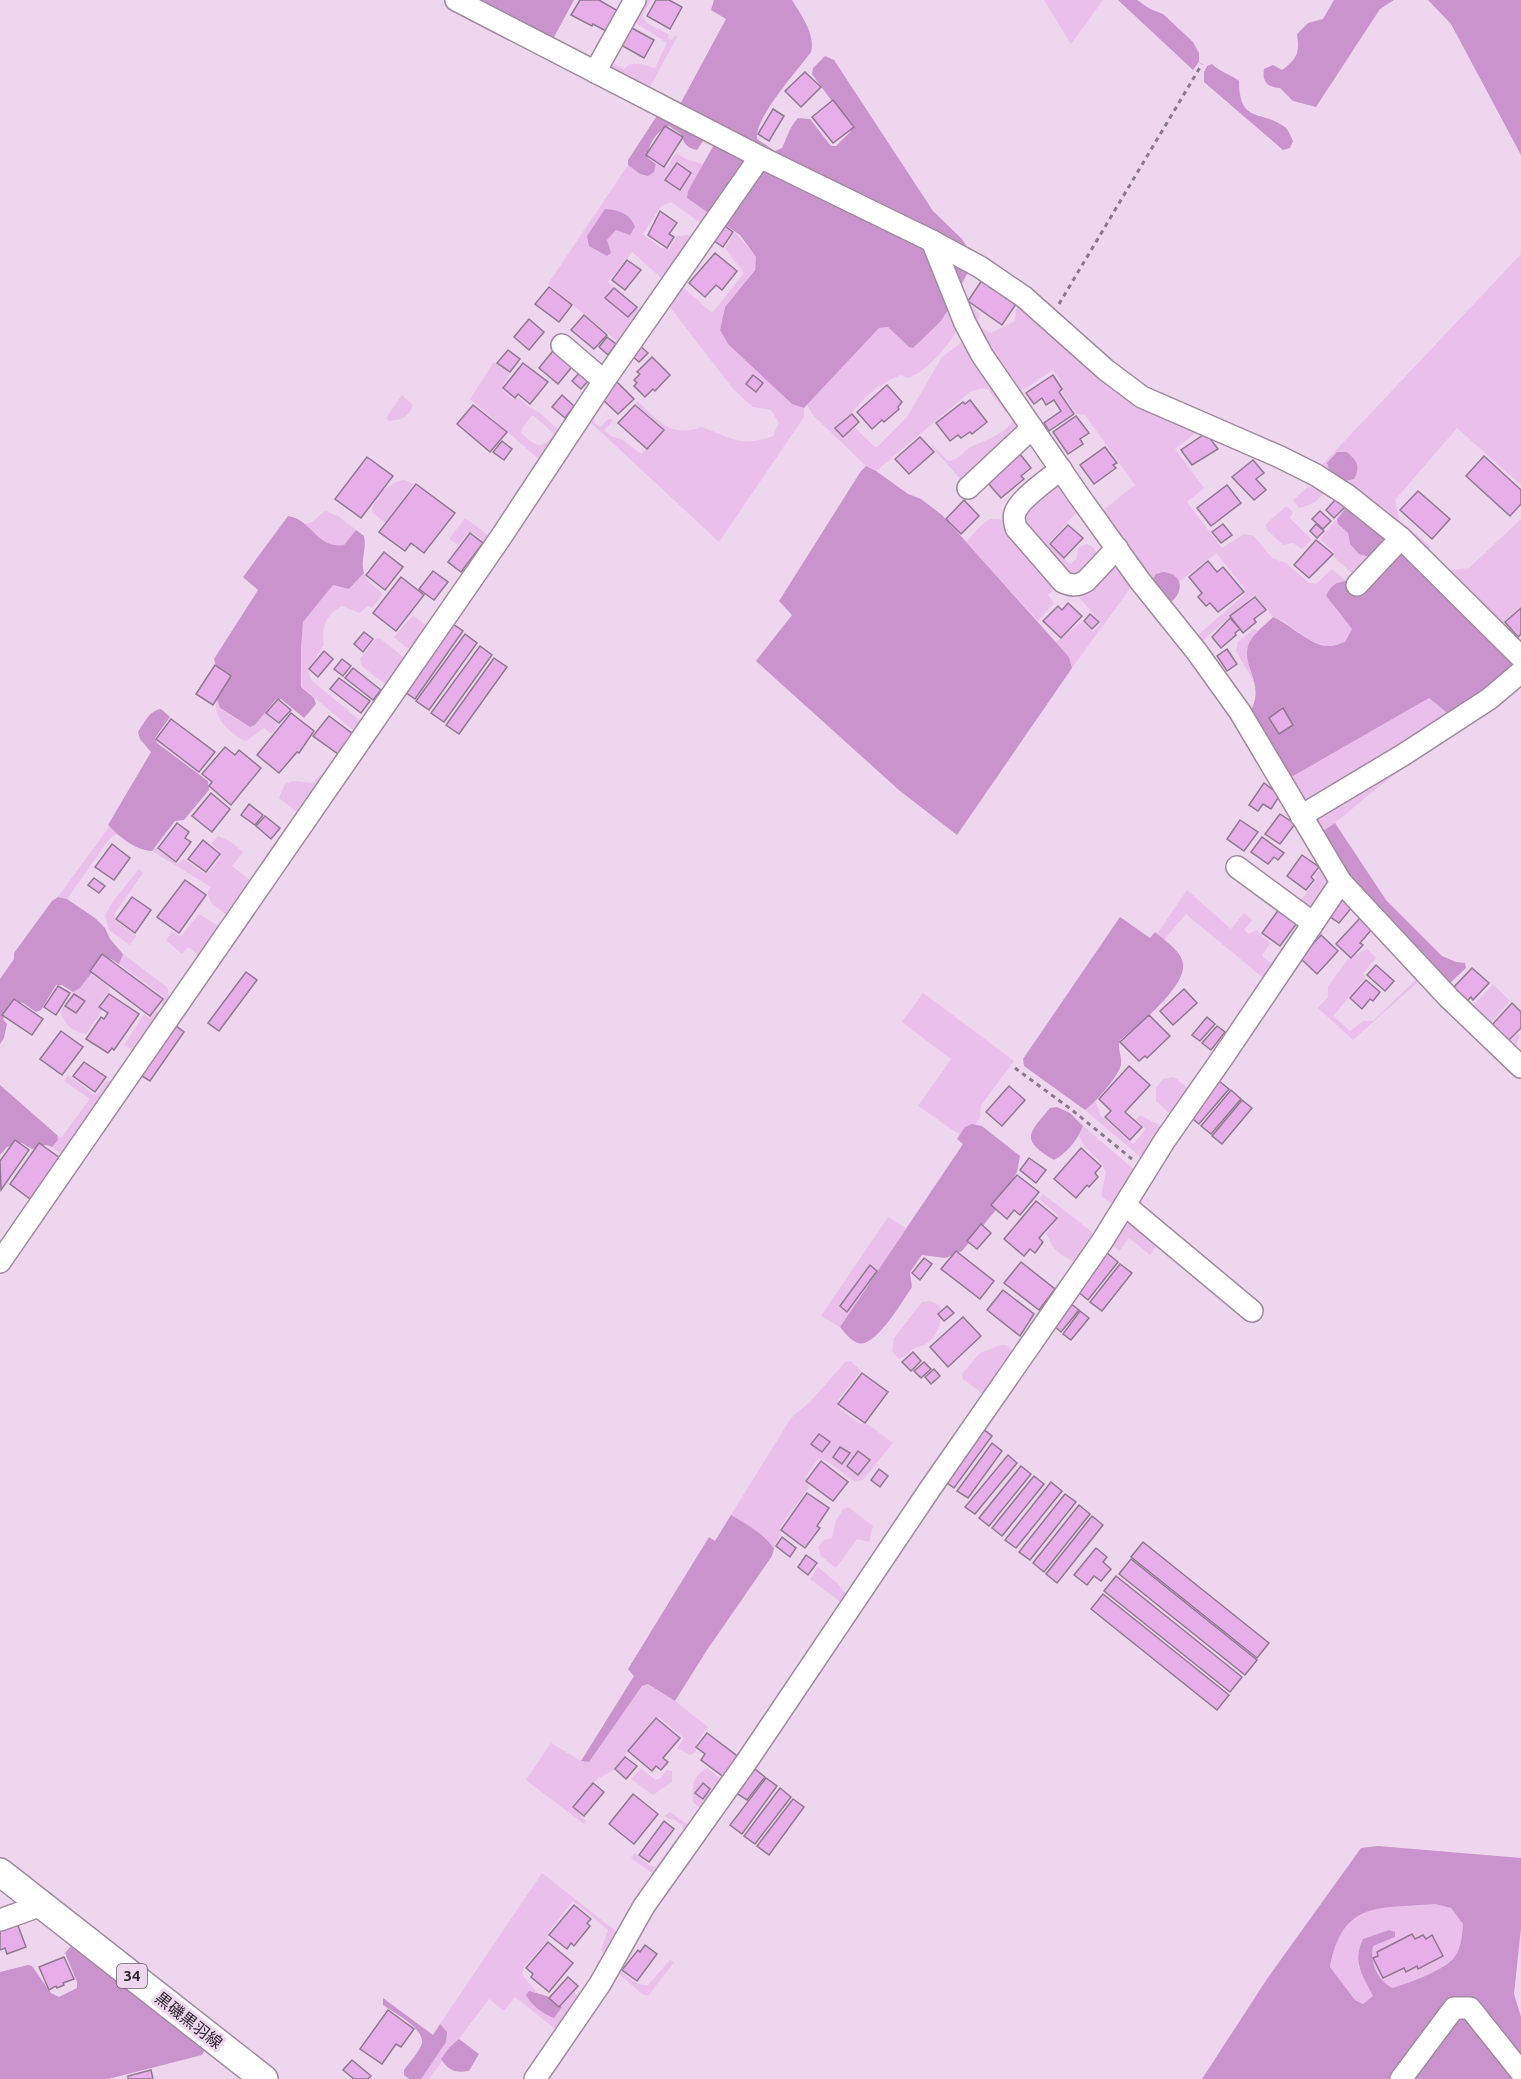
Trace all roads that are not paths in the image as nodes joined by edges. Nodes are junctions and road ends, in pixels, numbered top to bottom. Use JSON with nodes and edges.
{"nodes":[{"id":1,"x":456,"y":0,"type":"edge"},
{"id":2,"x":635,"y":0,"type":"edge"},
{"id":3,"x":595,"y":72,"type":"junction"},
{"id":4,"x":760,"y":157,"type":"junction"},
{"id":5,"x":932,"y":241,"type":"junction"},
{"id":6,"x":562,"y":345,"type":"dead end"},
{"id":7,"x":604,"y":381,"type":"junction"},
{"id":8,"x":1032,"y":428,"type":"junction"},
{"id":9,"x":1060,"y":469,"type":"junction"},
{"id":10,"x":968,"y":488,"type":"dead end"},
{"id":11,"x":1401,"y":538,"type":"junction"},
{"id":12,"x":1117,"y":548,"type":"junction"},
{"id":13,"x":1357,"y":585,"type":"dead end"},
{"id":14,"x":1521,"y":657,"type":"edge"},
{"id":15,"x":1521,"y":672,"type":"edge"},
{"id":16,"x":1301,"y":816,"type":"junction"},
{"id":17,"x":1237,"y":867,"type":"dead end"},
{"id":18,"x":1341,"y":882,"type":"junction"},
{"id":19,"x":1313,"y":923,"type":"junction"},
{"id":20,"x":1521,"y":1067,"type":"edge"},
{"id":21,"x":1125,"y":1205,"type":"junction"},
{"id":22,"x":0,"y":1262,"type":"edge"},
{"id":23,"x":1252,"y":1311,"type":"dead end"},
{"id":24,"x":0,"y":1872,"type":"edge"},
{"id":25,"x":42,"y":1905,"type":"junction"},
{"id":26,"x":0,"y":1920,"type":"edge"},
{"id":27,"x":1521,"y":2072,"type":"edge"},
{"id":28,"x":264,"y":2079,"type":"edge"},
{"id":29,"x":536,"y":2079,"type":"edge"},
{"id":30,"x":1401,"y":2079,"type":"edge"}],
"edges":[{"from":1,"to":3,"type":"street"},
{"from":2,"to":3,"type":"street"},
{"from":3,"to":4,"type":"street"},
{"from":4,"to":5,"type":"street"},
{"from":4,"to":7,"type":"street"},
{"from":5,"to":8,"type":"street"},
{"from":5,"to":11,"type":"street"},
{"from":6,"to":7,"type":"street"},
{"from":7,"to":22,"type":"street"},
{"from":8,"to":9,"type":"street"},
{"from":8,"to":10,"type":"street"},
{"from":9,"to":12,"type":"street"},
{"from":9,"to":12,"type":"street"},
{"from":11,"to":13,"type":"street"},
{"from":11,"to":14,"type":"street"},
{"from":12,"to":16,"type":"street"},
{"from":15,"to":16,"type":"street"},
{"from":16,"to":18,"type":"street"},
{"from":17,"to":19,"type":"street"},
{"from":18,"to":19,"type":"street"},
{"from":18,"to":20,"type":"street"},
{"from":19,"to":21,"type":"street"},
{"from":21,"to":23,"type":"street"},
{"from":21,"to":29,"type":"street"},
{"from":24,"to":25,"type":"main road","name":"黒磯黒羽線","number":"34"},
{"from":25,"to":26,"type":"street"},
{"from":25,"to":28,"type":"main road","name":"黒磯黒羽線","number":"34"},
{"from":27,"to":30,"type":"street"}]}
